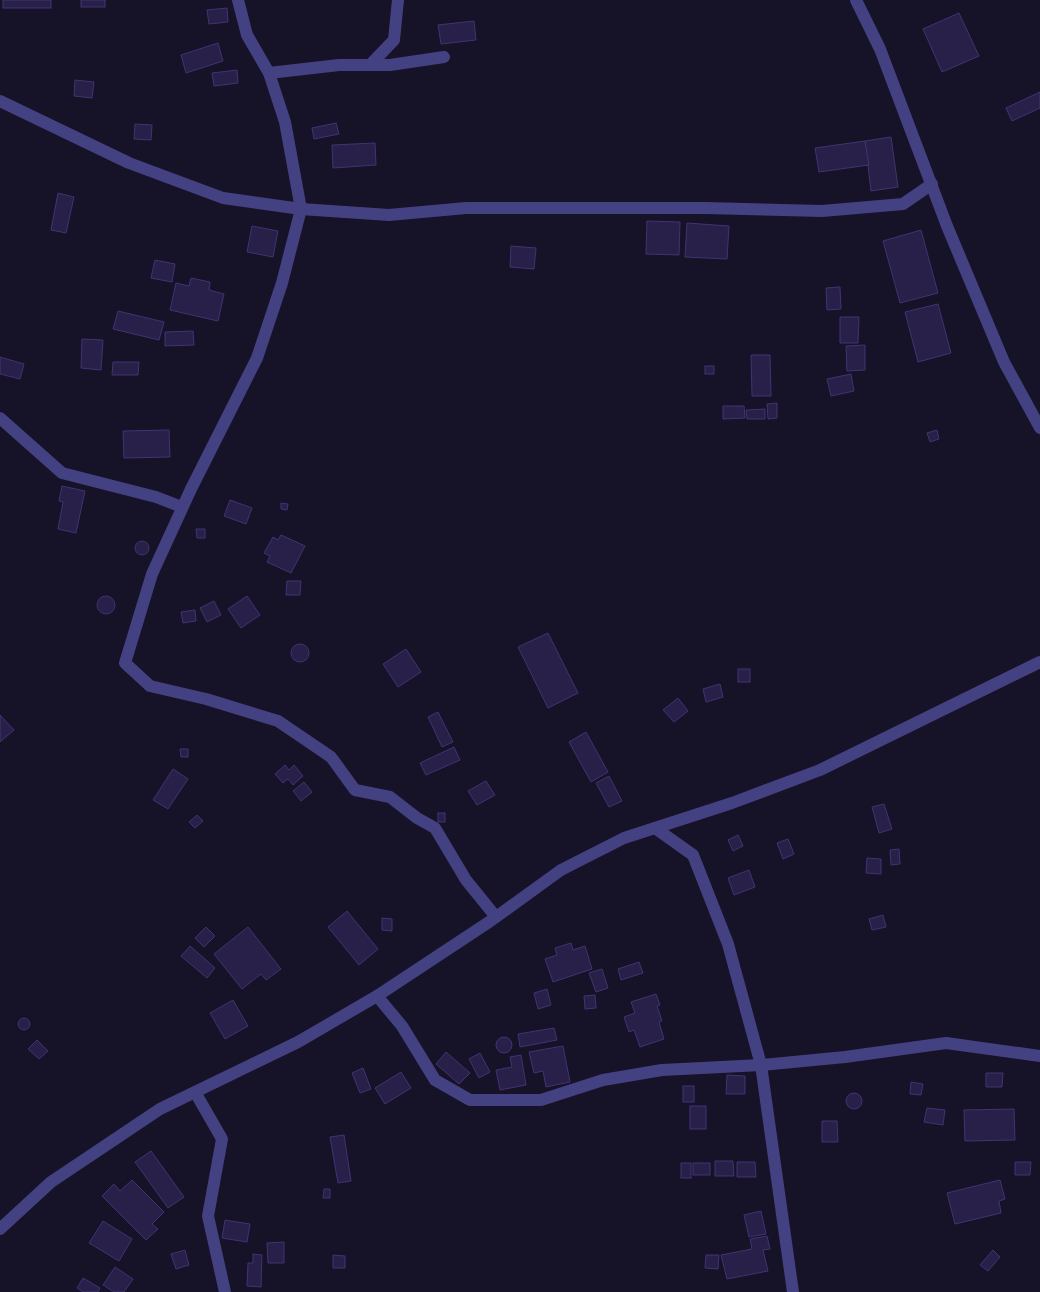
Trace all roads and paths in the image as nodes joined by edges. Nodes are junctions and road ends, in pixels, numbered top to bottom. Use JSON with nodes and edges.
{"nodes":[{"id":1,"x":238,"y":0,"type":"edge"},
{"id":2,"x":398,"y":0,"type":"edge"},
{"id":3,"x":856,"y":0,"type":"edge"},
{"id":4,"x":444,"y":57,"type":"dead end"},
{"id":5,"x":370,"y":66,"type":"junction"},
{"id":6,"x":269,"y":73,"type":"junction"},
{"id":7,"x":0,"y":101,"type":"edge"},
{"id":8,"x":932,"y":184,"type":"junction"},
{"id":9,"x":302,"y":209,"type":"junction"},
{"id":10,"x":0,"y":418,"type":"edge"},
{"id":11,"x":1040,"y":428,"type":"edge"},
{"id":12,"x":182,"y":508,"type":"junction"},
{"id":13,"x":1040,"y":662,"type":"edge"},
{"id":14,"x":655,"y":828,"type":"junction"},
{"id":15,"x":496,"y":917,"type":"junction"},
{"id":16,"x":377,"y":996,"type":"junction"},
{"id":17,"x":1040,"y":1056,"type":"edge"},
{"id":18,"x":761,"y":1064,"type":"junction"},
{"id":19,"x":196,"y":1092,"type":"junction"},
{"id":20,"x":0,"y":1229,"type":"edge"},
{"id":21,"x":225,"y":1292,"type":"edge"},
{"id":22,"x":793,"y":1292,"type":"edge"}],
"edges":[{"from":1,"to":6,"type":"street"},
{"from":2,"to":5,"type":"street"},
{"from":3,"to":8,"type":"street"},
{"from":4,"to":5,"type":"street"},
{"from":5,"to":6,"type":"street"},
{"from":6,"to":9,"type":"street"},
{"from":7,"to":9,"type":"street"},
{"from":8,"to":9,"type":"street"},
{"from":8,"to":11,"type":"street"},
{"from":9,"to":12,"type":"street"},
{"from":10,"to":12,"type":"street"},
{"from":12,"to":15,"type":"street"},
{"from":13,"to":14,"type":"street"},
{"from":14,"to":15,"type":"street"},
{"from":14,"to":18,"type":"street"},
{"from":15,"to":16,"type":"street"},
{"from":16,"to":18,"type":"street"},
{"from":16,"to":19,"type":"street"},
{"from":17,"to":18,"type":"street"},
{"from":18,"to":22,"type":"street"},
{"from":19,"to":20,"type":"street"},
{"from":19,"to":21,"type":"street"}]}
